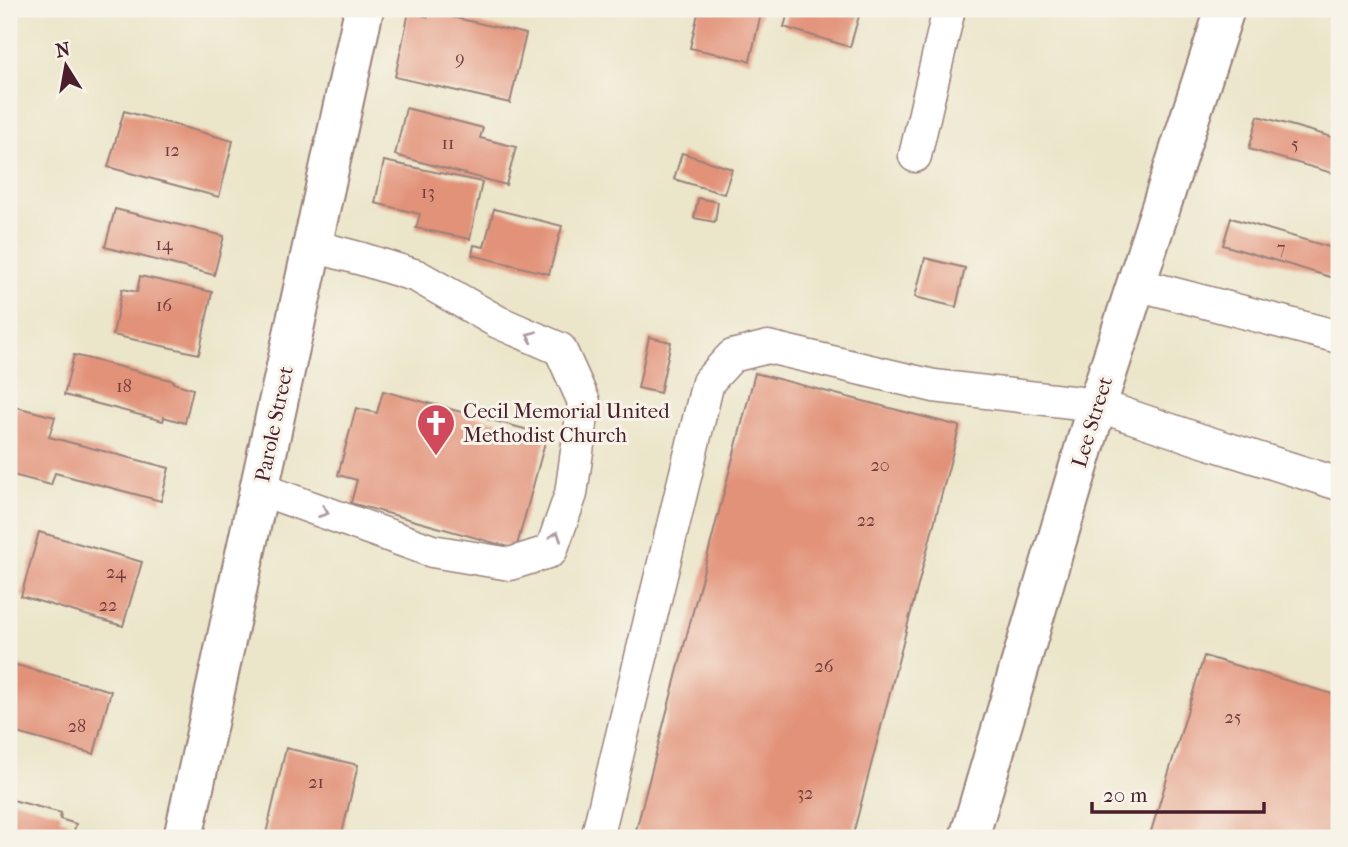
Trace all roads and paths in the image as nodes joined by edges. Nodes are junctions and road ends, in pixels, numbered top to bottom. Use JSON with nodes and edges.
{"nodes":[{"id":1,"x":365,"y":9,"type":"edge"},
{"id":2,"x":949,"y":9,"type":"edge"},
{"id":3,"x":1225,"y":9,"type":"edge"},
{"id":4,"x":915,"y":156,"type":"dead end"},
{"id":5,"x":313,"y":246,"type":"junction"},
{"id":6,"x":1136,"y":284,"type":"junction"},
{"id":7,"x":1339,"y":337,"type":"edge"},
{"id":8,"x":1097,"y":405,"type":"junction"},
{"id":9,"x":1339,"y":484,"type":"edge"},
{"id":10,"x":260,"y":489,"type":"junction"},
{"id":11,"x":183,"y":838,"type":"edge"},
{"id":12,"x":597,"y":838,"type":"edge"},
{"id":13,"x":969,"y":838,"type":"edge"}],
"edges":[{"from":1,"to":5,"type":"street","name":"Parole Street"},
{"from":2,"to":4,"type":"lane"},
{"from":3,"to":6,"type":"street","name":"Lee Street"},
{"from":5,"to":10,"type":"street","name":"Parole Street"},
{"from":10,"to":5,"type":"lane","one_way":true},
{"from":6,"to":7,"type":"lane"},
{"from":6,"to":8,"type":"street","name":"Lee Street"},
{"from":8,"to":9,"type":"lane"},
{"from":8,"to":12,"type":"lane"},
{"from":8,"to":13,"type":"street","name":"Lee Street"},
{"from":10,"to":11,"type":"street","name":"Parole Street"}]}
